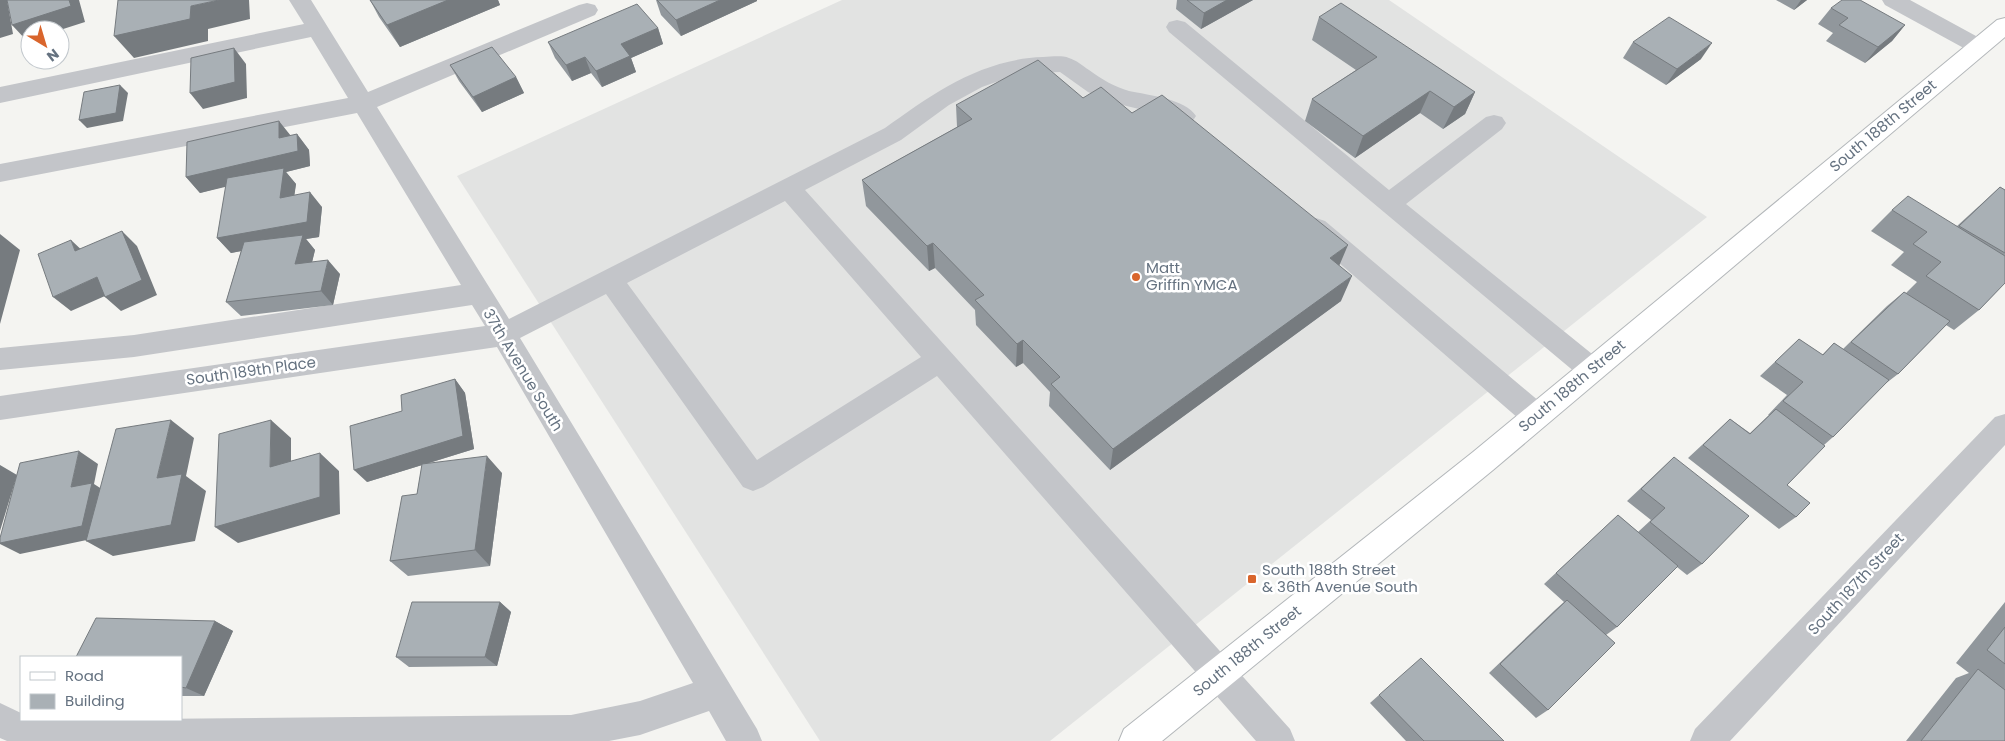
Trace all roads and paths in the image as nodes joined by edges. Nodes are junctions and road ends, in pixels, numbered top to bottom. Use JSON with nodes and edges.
{"nodes":[{"id":1,"x":300,"y":0,"type":"edge"},
{"id":2,"x":1893,"y":0,"type":"edge"},
{"id":3,"x":587,"y":10,"type":"dead end"},
{"id":4,"x":2005,"y":26,"type":"edge"},
{"id":5,"x":1177,"y":27,"type":"dead end"},
{"id":6,"x":318,"y":28,"type":"junction"},
{"id":7,"x":1979,"y":47,"type":"junction"},
{"id":8,"x":0,"y":94,"type":"edge"},
{"id":9,"x":364,"y":103,"type":"junction"},
{"id":10,"x":1494,"y":123,"type":"dead end"},
{"id":11,"x":1200,"y":129,"type":"edge"},
{"id":12,"x":0,"y":173,"type":"edge"},
{"id":13,"x":788,"y":188,"type":"junction"},
{"id":14,"x":1389,"y":204,"type":"junction"},
{"id":15,"x":1297,"y":212,"type":"edge"},
{"id":16,"x":610,"y":280,"type":"junction"},
{"id":17,"x":479,"y":293,"type":"junction"},
{"id":18,"x":502,"y":335,"type":"junction"},
{"id":19,"x":0,"y":359,"type":"edge"},
{"id":20,"x":940,"y":360,"type":"junction"},
{"id":21,"x":1592,"y":370,"type":"junction"},
{"id":22,"x":0,"y":408,"type":"edge"},
{"id":23,"x":1536,"y":416,"type":"junction"},
{"id":24,"x":2005,"y":426,"type":"edge"},
{"id":25,"x":1218,"y":674,"type":"junction"},
{"id":26,"x":715,"y":692,"type":"junction"},
{"id":27,"x":0,"y":720,"type":"edge"},
{"id":28,"x":745,"y":741,"type":"edge"},
{"id":29,"x":1136,"y":741,"type":"edge"},
{"id":30,"x":1278,"y":741,"type":"edge"},
{"id":31,"x":1707,"y":741,"type":"edge"}],
"edges":[{"from":1,"to":6,"type":"street","name":"37th Avenue South"},
{"from":2,"to":7,"type":"street"},
{"from":3,"to":9,"type":"street"},
{"from":4,"to":7,"type":"main road","name":"South 188th Street"},
{"from":5,"to":14,"type":"street"},
{"from":6,"to":8,"type":"street"},
{"from":6,"to":9,"type":"street","name":"37th Avenue South"},
{"from":7,"to":21,"type":"main road","name":"South 188th Street"},
{"from":9,"to":12,"type":"street"},
{"from":9,"to":17,"type":"street","name":"37th Avenue South"},
{"from":10,"to":14,"type":"street"},
{"from":11,"to":13,"type":"street","name":"South 189th Place"},
{"from":13,"to":16,"type":"street","name":"South 189th Place"},
{"from":13,"to":20,"type":"street"},
{"from":14,"to":21,"type":"street"},
{"from":15,"to":23,"type":"street"},
{"from":16,"to":18,"type":"street","name":"South 189th Place"},
{"from":16,"to":20,"type":"street"},
{"from":17,"to":18,"type":"street","name":"37th Avenue South"},
{"from":17,"to":19,"type":"street"},
{"from":18,"to":22,"type":"street","name":"South 189th Place"},
{"from":18,"to":26,"type":"street","name":"37th Avenue South"},
{"from":20,"to":25,"type":"street"},
{"from":21,"to":23,"type":"main road","name":"South 188th Street"},
{"from":23,"to":25,"type":"main road","name":"South 188th Street"},
{"from":24,"to":31,"type":"street","name":"South 187th Street"},
{"from":25,"to":29,"type":"main road","name":"South 188th Street"},
{"from":25,"to":30,"type":"street"},
{"from":26,"to":27,"type":"street"},
{"from":26,"to":28,"type":"street","name":"37th Avenue South"}]}
